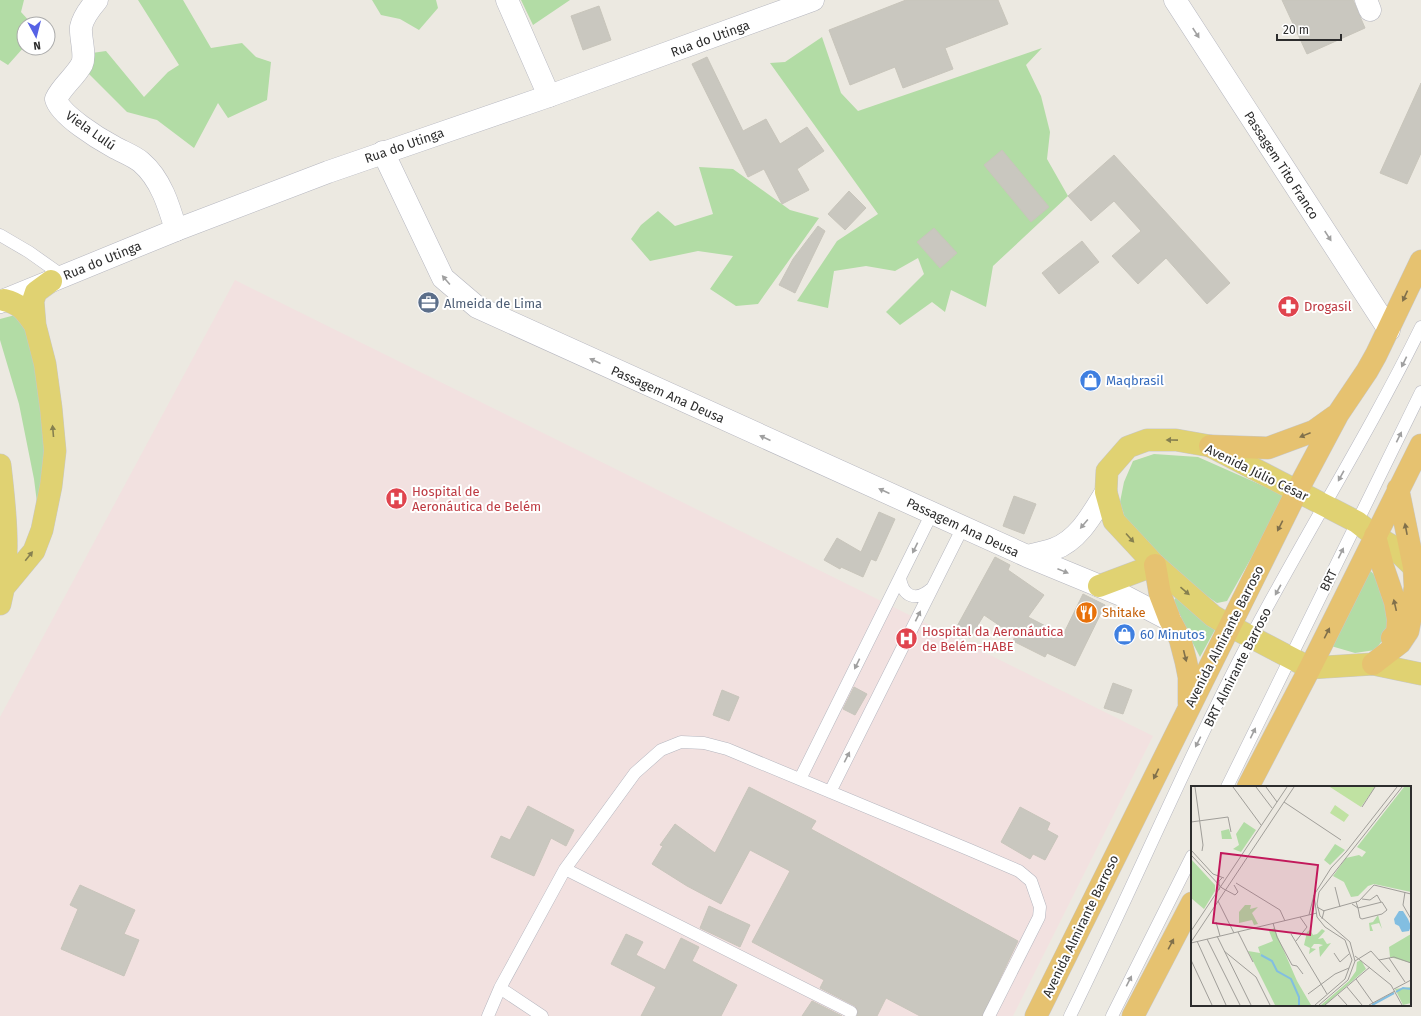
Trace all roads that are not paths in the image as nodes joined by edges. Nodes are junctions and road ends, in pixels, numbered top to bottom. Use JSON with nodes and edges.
{"nodes":[{"id":1,"x":96,"y":0,"type":"edge"},
{"id":2,"x":507,"y":0,"type":"edge"},
{"id":3,"x":813,"y":0,"type":"edge"},
{"id":4,"x":1175,"y":0,"type":"edge"},
{"id":5,"x":549,"y":96,"type":"junction"},
{"id":6,"x":383,"y":152,"type":"junction"},
{"id":7,"x":176,"y":230,"type":"junction"},
{"id":8,"x":0,"y":235,"type":"edge"},
{"id":9,"x":1421,"y":261,"type":"edge"},
{"id":10,"x":57,"y":278,"type":"junction"},
{"id":11,"x":2,"y":301,"type":"edge"},
{"id":12,"x":35,"y":325,"type":"junction"},
{"id":13,"x":1421,"y":327,"type":"edge"},
{"id":14,"x":1389,"y":330,"type":"junction"},
{"id":15,"x":1421,"y":392,"type":"edge"},
{"id":16,"x":1338,"y":414,"type":"junction"},
{"id":17,"x":1421,"y":445,"type":"edge"},
{"id":18,"x":1210,"y":446,"type":"junction"},
{"id":19,"x":0,"y":465,"type":"edge"},
{"id":20,"x":1398,"y":489,"type":"junction"},
{"id":21,"x":1297,"y":491,"type":"junction"},
{"id":22,"x":1106,"y":492,"type":"junction"},
{"id":23,"x":1325,"y":505,"type":"junction"},
{"id":24,"x":932,"y":513,"type":"junction"},
{"id":25,"x":1357,"y":522,"type":"junction"},
{"id":26,"x":963,"y":527,"type":"junction"},
{"id":27,"x":1375,"y":536,"type":"junction"},
{"id":28,"x":1027,"y":556,"type":"junction"},
{"id":29,"x":1155,"y":566,"type":"junction"},
{"id":30,"x":1418,"y":570,"type":"edge"},
{"id":31,"x":900,"y":578,"type":"junction"},
{"id":32,"x":1099,"y":586,"type":"junction"},
{"id":33,"x":931,"y":590,"type":"junction"},
{"id":34,"x":2,"y":595,"type":"edge"},
{"id":35,"x":1170,"y":620,"type":"junction"},
{"id":36,"x":1230,"y":626,"type":"junction"},
{"id":37,"x":1251,"y":637,"type":"junction"},
{"id":38,"x":1290,"y":657,"type":"junction"},
{"id":39,"x":1373,"y":664,"type":"junction"},
{"id":40,"x":1310,"y":668,"type":"junction"},
{"id":41,"x":1421,"y":674,"type":"edge"},
{"id":42,"x":1189,"y":706,"type":"junction"},
{"id":43,"x":800,"y":779,"type":"junction"},
{"id":44,"x":1227,"y":786,"type":"edge"},
{"id":45,"x":1249,"y":786,"type":"edge"},
{"id":46,"x":830,"y":792,"type":"junction"},
{"id":47,"x":1191,"y":858,"type":"edge"},
{"id":48,"x":565,"y":869,"type":"junction"},
{"id":49,"x":1191,"y":905,"type":"edge"},
{"id":50,"x":500,"y":988,"type":"junction"},
{"id":51,"x":850,"y":1012,"type":"dead end"},
{"id":52,"x":488,"y":1016,"type":"edge"},
{"id":53,"x":542,"y":1016,"type":"edge"},
{"id":54,"x":988,"y":1016,"type":"edge"},
{"id":55,"x":1036,"y":1016,"type":"edge"},
{"id":56,"x":1070,"y":1016,"type":"edge"},
{"id":57,"x":1112,"y":1016,"type":"edge"},
{"id":58,"x":1133,"y":1016,"type":"edge"}],
"edges":[{"from":1,"to":7,"type":"street","name":"Viela Lulú"},
{"from":2,"to":5,"type":"street"},
{"from":3,"to":5,"type":"street","name":"Rua do Utinga"},
{"from":4,"to":14,"type":"street","name":"Passagem Tito Franco","one_way":true},
{"from":5,"to":6,"type":"street","name":"Rua do Utinga"},
{"from":6,"to":7,"type":"street","name":"Rua do Utinga"},
{"from":24,"to":6,"type":"street","name":"Passagem Ana Deusa","one_way":true},
{"from":7,"to":10,"type":"street","name":"Rua do Utinga"},
{"from":8,"to":10,"type":"lane"},
{"from":9,"to":14,"type":"highway","name":"Avenida Almirante Barroso","one_way":true},
{"from":10,"to":11,"type":"street","name":"Rua do Utinga"},
{"from":10,"to":12,"type":"main road"},
{"from":11,"to":12,"type":"main road"},
{"from":34,"to":12,"type":"main road","one_way":true},
{"from":13,"to":23,"type":"lane","name":"BRT Almirante Barroso","one_way":true},
{"from":14,"to":16,"type":"highway","name":"Avenida Almirante Barroso"},
{"from":25,"to":15,"type":"lane","name":"BRT","one_way":true},
{"from":16,"to":18,"type":"highway","one_way":true},
{"from":16,"to":21,"type":"highway","name":"Avenida Almirante Barroso"},
{"from":17,"to":20,"type":"highway"},
{"from":18,"to":21,"type":"main road","name":"Avenida Júlio César"},
{"from":18,"to":22,"type":"main road","name":"Avenida Júlio César","one_way":true},
{"from":19,"to":34,"type":"main road"},
{"from":20,"to":27,"type":"highway"},
{"from":30,"to":20,"type":"highway","one_way":true},
{"from":21,"to":23,"type":"main road","name":"Avenida Júlio César"},
{"from":21,"to":36,"type":"highway","name":"Avenida Almirante Barroso","one_way":true},
{"from":22,"to":28,"type":"street","name":"Passagem Ana Deusa","one_way":true},
{"from":22,"to":29,"type":"main road","name":"Avenida Júlio César","one_way":true},
{"from":23,"to":25,"type":"main road","name":"Avenida Júlio César"},
{"from":23,"to":37,"type":"lane","name":"BRT Almirante Barroso","one_way":true},
{"from":24,"to":26,"type":"street","name":"Passagem Ana Deusa"},
{"from":24,"to":31,"type":"lane","one_way":true},
{"from":25,"to":27,"type":"main road","name":"Avenida Júlio César"},
{"from":38,"to":25,"type":"lane","name":"BRT","one_way":true},
{"from":26,"to":28,"type":"street","name":"Passagem Ana Deusa"},
{"from":26,"to":33,"type":"lane"},
{"from":27,"to":30,"type":"main road","name":"Avenida Júlio César"},
{"from":39,"to":27,"type":"highway","one_way":true},
{"from":40,"to":27,"type":"highway","one_way":true},
{"from":28,"to":32,"type":"street","name":"Passagem Ana Deusa","one_way":true},
{"from":29,"to":32,"type":"main road"},
{"from":29,"to":35,"type":"highway"},
{"from":29,"to":36,"type":"main road","name":"Avenida Júlio César","one_way":true},
{"from":30,"to":39,"type":"highway"},
{"from":31,"to":33,"type":"lane"},
{"from":31,"to":43,"type":"lane","one_way":true},
{"from":32,"to":35,"type":"street","name":"Passagem Ana Deusa"},
{"from":46,"to":33,"type":"lane","one_way":true},
{"from":35,"to":42,"type":"highway","one_way":true},
{"from":36,"to":37,"type":"main road","name":"Avenida Júlio César"},
{"from":36,"to":42,"type":"highway","name":"Avenida Almirante Barroso"},
{"from":37,"to":38,"type":"main road","name":"Avenida Júlio César"},
{"from":37,"to":56,"type":"lane","name":"BRT Almirante Barroso","one_way":true},
{"from":38,"to":40,"type":"main road","name":"Avenida Júlio César"},
{"from":44,"to":38,"type":"lane","name":"BRT","one_way":true},
{"from":39,"to":40,"type":"main road"},
{"from":39,"to":41,"type":"main road"},
{"from":40,"to":45,"type":"highway"},
{"from":42,"to":55,"type":"highway","name":"Avenida Almirante Barroso","one_way":true},
{"from":43,"to":46,"type":"lane"},
{"from":43,"to":48,"type":"lane"},
{"from":46,"to":54,"type":"lane"},
{"from":57,"to":47,"type":"lane","one_way":true},
{"from":48,"to":50,"type":"lane"},
{"from":48,"to":51,"type":"lane"},
{"from":58,"to":49,"type":"highway","one_way":true},
{"from":50,"to":52,"type":"lane"},
{"from":50,"to":53,"type":"lane"}]}
